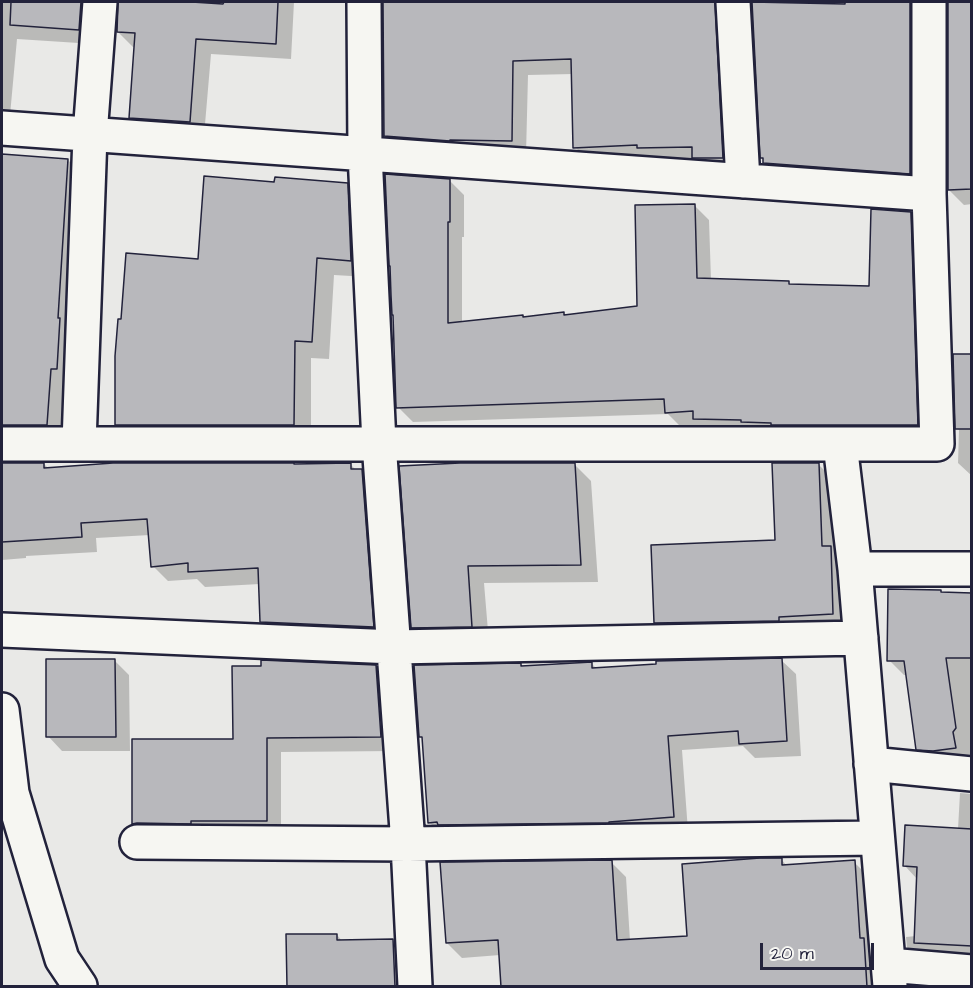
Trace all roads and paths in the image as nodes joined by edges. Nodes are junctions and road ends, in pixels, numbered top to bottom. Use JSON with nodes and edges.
{"nodes":[{"id":1,"x":100,"y":2,"type":"edge"},
{"id":2,"x":364,"y":2,"type":"edge"},
{"id":3,"x":733,"y":2,"type":"edge"},
{"id":4,"x":929,"y":2,"type":"edge"},
{"id":5,"x":2,"y":128,"type":"edge"},
{"id":6,"x":90,"y":135,"type":"junction"},
{"id":7,"x":365,"y":154,"type":"junction"},
{"id":8,"x":742,"y":181,"type":"junction"},
{"id":9,"x":929,"y":194,"type":"junction"},
{"id":10,"x":79,"y":443,"type":"junction"},
{"id":11,"x":2,"y":444,"type":"edge"},
{"id":12,"x":379,"y":444,"type":"junction"},
{"id":13,"x":840,"y":444,"type":"junction"},
{"id":14,"x":855,"y":569,"type":"junction"},
{"id":15,"x":972,"y":569,"type":"edge"},
{"id":16,"x":2,"y":630,"type":"edge"},
{"id":17,"x":861,"y":638,"type":"junction"},
{"id":18,"x":394,"y":647,"type":"junction"},
{"id":19,"x":2,"y":710,"type":"edge"},
{"id":20,"x":871,"y":764,"type":"junction"},
{"id":21,"x":972,"y":774,"type":"edge"},
{"id":22,"x":877,"y":838,"type":"junction"},
{"id":23,"x":136,"y":842,"type":"dead end"},
{"id":24,"x":408,"y":844,"type":"junction"},
{"id":25,"x":972,"y":972,"type":"edge"},
{"id":26,"x":889,"y":976,"type":"edge"},
{"id":27,"x":80,"y":987,"type":"edge"},
{"id":28,"x":415,"y":987,"type":"edge"}],
"edges":[{"from":1,"to":6,"type":"street"},
{"from":2,"to":7,"type":"street"},
{"from":3,"to":8,"type":"street"},
{"from":4,"to":9,"type":"street"},
{"from":5,"to":6,"type":"street"},
{"from":6,"to":7,"type":"street"},
{"from":6,"to":10,"type":"street"},
{"from":7,"to":8,"type":"street"},
{"from":7,"to":12,"type":"street"},
{"from":8,"to":9,"type":"street"},
{"from":9,"to":13,"type":"street"},
{"from":10,"to":11,"type":"street"},
{"from":10,"to":12,"type":"street"},
{"from":12,"to":13,"type":"street"},
{"from":12,"to":18,"type":"street"},
{"from":13,"to":14,"type":"street"},
{"from":14,"to":15,"type":"street"},
{"from":14,"to":17,"type":"street"},
{"from":16,"to":18,"type":"street"},
{"from":17,"to":18,"type":"street"},
{"from":17,"to":20,"type":"street"},
{"from":18,"to":24,"type":"street"},
{"from":19,"to":27,"type":"street"},
{"from":20,"to":21,"type":"street"},
{"from":20,"to":22,"type":"street"},
{"from":22,"to":24,"type":"street"},
{"from":22,"to":26,"type":"street"},
{"from":23,"to":24,"type":"street"},
{"from":24,"to":28,"type":"street"},
{"from":25,"to":26,"type":"street"}]}
